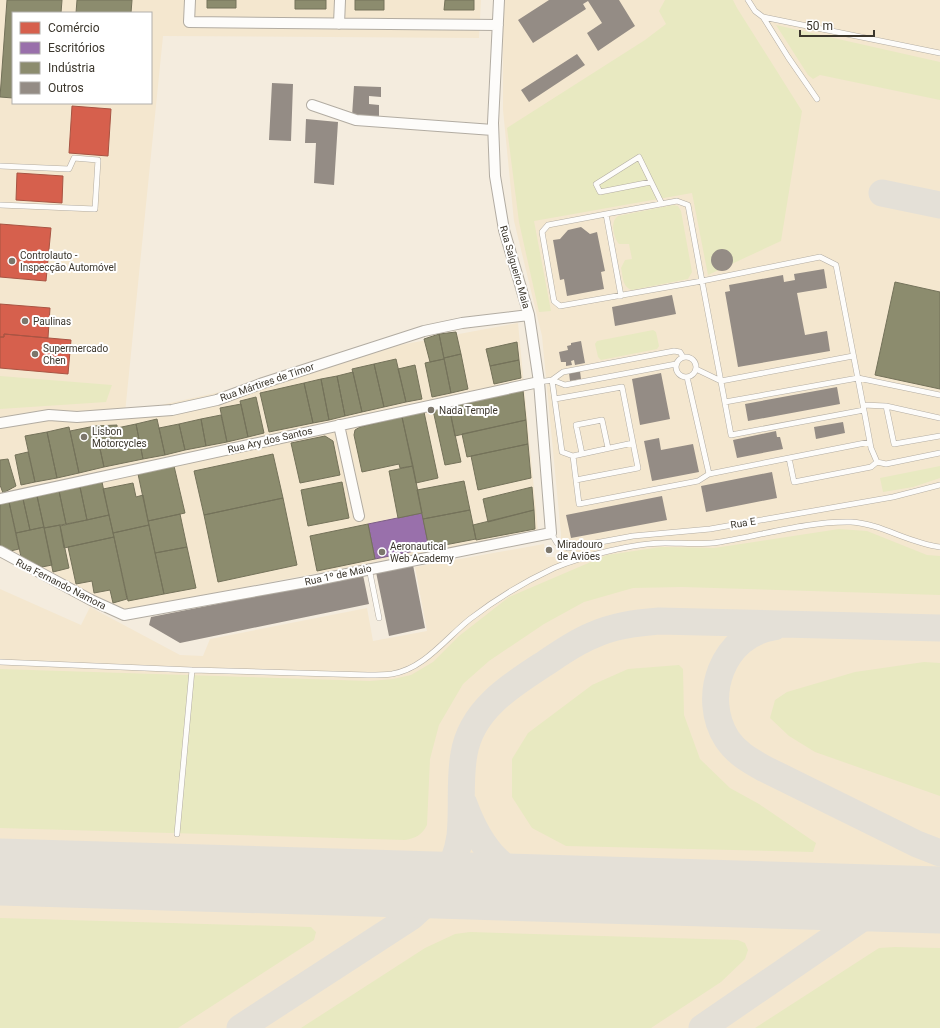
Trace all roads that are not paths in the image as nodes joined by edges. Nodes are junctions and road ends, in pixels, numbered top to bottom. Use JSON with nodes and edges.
{"nodes":[{"id":1,"x":190,"y":0,"type":"edge"},
{"id":2,"x":340,"y":0,"type":"edge"},
{"id":3,"x":499,"y":0,"type":"edge"},
{"id":4,"x":748,"y":0,"type":"edge"},
{"id":5,"x":763,"y":16,"type":"junction"},
{"id":6,"x":339,"y":24,"type":"junction"},
{"id":7,"x":498,"y":25,"type":"junction"},
{"id":8,"x":940,"y":53,"type":"edge"},
{"id":9,"x":817,"y":98,"type":"dead end"},
{"id":10,"x":312,"y":105,"type":"dead end"},
{"id":11,"x":493,"y":130,"type":"junction"},
{"id":12,"x":0,"y":166,"type":"edge"},
{"id":13,"x":651,"y":182,"type":"junction"},
{"id":14,"x":662,"y":204,"type":"junction"},
{"id":15,"x":0,"y":205,"type":"edge"},
{"id":16,"x":606,"y":214,"type":"junction"},
{"id":17,"x":702,"y":281,"type":"junction"},
{"id":18,"x":621,"y":296,"type":"junction"},
{"id":19,"x":529,"y":315,"type":"junction"},
{"id":20,"x":683,"y":356,"type":"junction"},
{"id":21,"x":854,"y":356,"type":"junction"},
{"id":22,"x":676,"y":364,"type":"junction"},
{"id":23,"x":696,"y":369,"type":"junction"},
{"id":24,"x":687,"y":377,"type":"junction"},
{"id":25,"x":858,"y":378,"type":"junction"},
{"id":26,"x":552,"y":380,"type":"junction"},
{"id":27,"x":539,"y":382,"type":"junction"},
{"id":28,"x":721,"y":382,"type":"junction"},
{"id":29,"x":940,"y":395,"type":"edge"},
{"id":30,"x":555,"y":399,"type":"junction"},
{"id":31,"x":725,"y":402,"type":"junction"},
{"id":32,"x":886,"y":406,"type":"junction"},
{"id":33,"x":863,"y":408,"type":"junction"},
{"id":34,"x":940,"y":418,"type":"edge"},
{"id":35,"x":0,"y":423,"type":"edge"},
{"id":36,"x":340,"y":425,"type":"junction"},
{"id":37,"x":940,"y":436,"type":"edge"},
{"id":38,"x":870,"y":442,"type":"junction"},
{"id":39,"x":633,"y":443,"type":"junction"},
{"id":40,"x":608,"y":448,"type":"junction"},
{"id":41,"x":940,"y":453,"type":"edge"},
{"id":42,"x":582,"y":454,"type":"junction"},
{"id":43,"x":573,"y":456,"type":"junction"},
{"id":44,"x":789,"y":458,"type":"junction"},
{"id":45,"x":877,"y":462,"type":"junction"},
{"id":46,"x":708,"y":474,"type":"junction"},
{"id":47,"x":576,"y":480,"type":"junction"},
{"id":48,"x":940,"y":485,"type":"edge"},
{"id":49,"x":0,"y":499,"type":"edge"},
{"id":50,"x":359,"y":516,"type":"dead end"},
{"id":51,"x":551,"y":533,"type":"junction"},
{"id":52,"x":940,"y":547,"type":"edge"},
{"id":53,"x":0,"y":551,"type":"edge"},
{"id":54,"x":369,"y":568,"type":"junction"},
{"id":55,"x":124,"y":615,"type":"joint"},
{"id":56,"x":379,"y":618,"type":"dead end"},
{"id":57,"x":0,"y":662,"type":"edge"},
{"id":58,"x":192,"y":670,"type":"junction"},
{"id":59,"x":177,"y":834,"type":"dead end"}],
"edges":[{"from":1,"to":6,"type":"street"},
{"from":2,"to":6,"type":"street"},
{"from":3,"to":7,"type":"street","name":"Rua Salgueiro Maia"},
{"from":4,"to":5,"type":"lane"},
{"from":5,"to":8,"type":"lane"},
{"from":5,"to":9,"type":"lane"},
{"from":6,"to":7,"type":"street"},
{"from":7,"to":11,"type":"street","name":"Rua Salgueiro Maia"},
{"from":10,"to":11,"type":"street"},
{"from":11,"to":19,"type":"street","name":"Rua Salgueiro Maia"},
{"from":12,"to":15,"type":"lane"},
{"from":13,"to":13,"type":"lane"},
{"from":13,"to":14,"type":"lane"},
{"from":14,"to":16,"type":"lane"},
{"from":14,"to":17,"type":"lane"},
{"from":16,"to":18,"type":"lane"},
{"from":16,"to":18,"type":"lane"},
{"from":17,"to":18,"type":"lane"},
{"from":17,"to":21,"type":"lane"},
{"from":17,"to":28,"type":"lane"},
{"from":19,"to":27,"type":"street","name":"Rua Salgueiro Maia"},
{"from":19,"to":35,"type":"street","name":"Rua Mártires de Timor"},
{"from":20,"to":22,"type":"lane"},
{"from":20,"to":23,"type":"lane"},
{"from":20,"to":26,"type":"lane"},
{"from":21,"to":25,"type":"lane"},
{"from":21,"to":28,"type":"lane"},
{"from":22,"to":24,"type":"lane"},
{"from":22,"to":26,"type":"lane"},
{"from":23,"to":24,"type":"lane"},
{"from":23,"to":28,"type":"lane"},
{"from":24,"to":46,"type":"lane"},
{"from":25,"to":29,"type":"lane"},
{"from":25,"to":31,"type":"lane"},
{"from":25,"to":33,"type":"lane"},
{"from":26,"to":27,"type":"lane"},
{"from":26,"to":30,"type":"lane"},
{"from":27,"to":36,"type":"street","name":"Rua Ary dos Santos"},
{"from":27,"to":51,"type":"street","name":"Rua Salgueiro Maia"},
{"from":28,"to":31,"type":"lane"},
{"from":30,"to":39,"type":"lane"},
{"from":30,"to":43,"type":"lane"},
{"from":31,"to":33,"type":"lane"},
{"from":32,"to":33,"type":"lane"},
{"from":32,"to":34,"type":"lane"},
{"from":32,"to":37,"type":"lane"},
{"from":33,"to":38,"type":"lane"},
{"from":36,"to":49,"type":"street","name":"Rua Ary dos Santos"},
{"from":36,"to":50,"type":"street"},
{"from":38,"to":44,"type":"lane"},
{"from":38,"to":45,"type":"lane"},
{"from":39,"to":40,"type":"lane"},
{"from":39,"to":47,"type":"lane"},
{"from":40,"to":42,"type":"lane"},
{"from":40,"to":42,"type":"lane"},
{"from":41,"to":45,"type":"lane"},
{"from":42,"to":43,"type":"lane"},
{"from":43,"to":47,"type":"lane"},
{"from":44,"to":45,"type":"lane"},
{"from":44,"to":46,"type":"lane"},
{"from":46,"to":47,"type":"lane"},
{"from":48,"to":51,"type":"lane","name":"Rua E"},
{"from":51,"to":54,"type":"street","name":"Rua 1º de Maio"},
{"from":52,"to":58,"type":"lane"},
{"from":53,"to":55,"type":"street","name":"Rua Fernando Namora"},
{"from":54,"to":55,"type":"street","name":"Rua 1º de Maio"},
{"from":54,"to":56,"type":"lane"},
{"from":57,"to":58,"type":"lane"},
{"from":58,"to":59,"type":"lane"}]}
